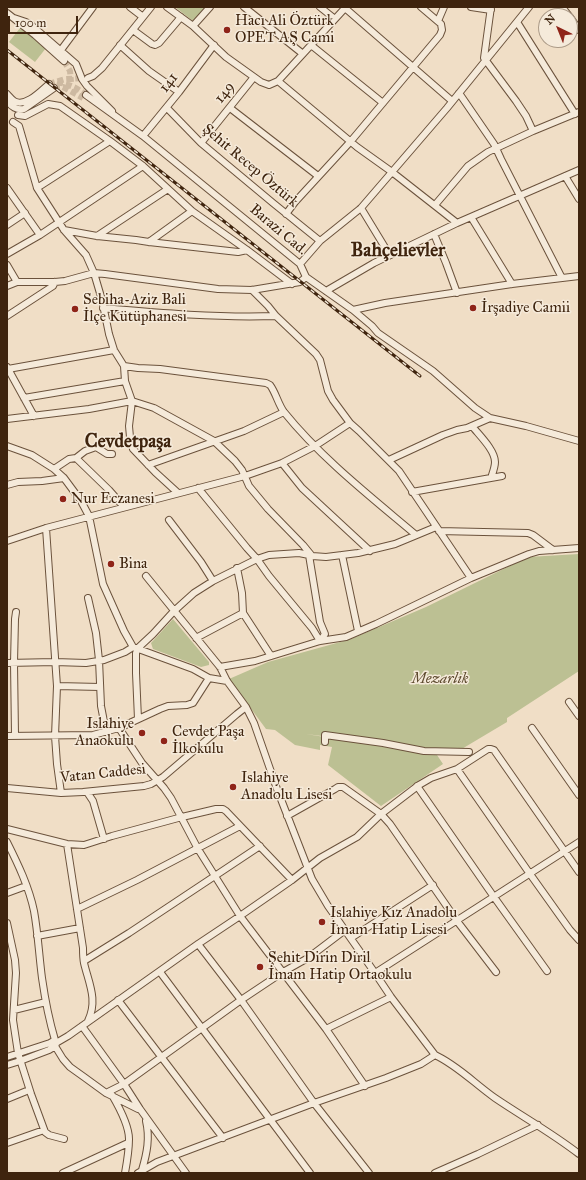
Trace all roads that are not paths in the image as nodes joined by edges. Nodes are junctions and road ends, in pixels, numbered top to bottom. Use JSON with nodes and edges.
{"nodes":[{"id":1,"x":93,"y":7,"type":"edge"},
{"id":2,"x":130,"y":7,"type":"edge"},
{"id":3,"x":151,"y":7,"type":"edge"},
{"id":4,"x":167,"y":7,"type":"edge"},
{"id":5,"x":210,"y":7,"type":"edge"},
{"id":6,"x":244,"y":7,"type":"edge"},
{"id":7,"x":320,"y":7,"type":"edge"},
{"id":8,"x":421,"y":7,"type":"edge"},
{"id":9,"x":444,"y":7,"type":"edge"},
{"id":10,"x":471,"y":7,"type":"edge"},
{"id":11,"x":529,"y":7,"type":"edge"},
{"id":12,"x":346,"y":8,"type":"edge"},
{"id":13,"x":491,"y":9,"type":"edge"},
{"id":14,"x":7,"y":13,"type":"edge"},
{"id":15,"x":181,"y":17,"type":"junction"},
{"id":16,"x":14,"y":18,"type":"junction"},
{"id":17,"x":143,"y":18,"type":"junction"},
{"id":18,"x":335,"y":19,"type":"junction"},
{"id":19,"x":438,"y":21,"type":"junction"},
{"id":20,"x":517,"y":22,"type":"junction"},
{"id":21,"x":193,"y":26,"type":"junction"},
{"id":22,"x":133,"y":30,"type":"junction"},
{"id":23,"x":120,"y":45,"type":"junction"},
{"id":24,"x":214,"y":45,"type":"junction"},
{"id":25,"x":312,"y":45,"type":"junction"},
{"id":26,"x":61,"y":50,"type":"junction"},
{"id":27,"x":302,"y":54,"type":"junction"},
{"id":28,"x":64,"y":61,"type":"tunnel mouth"},
{"id":29,"x":485,"y":61,"type":"junction"},
{"id":30,"x":413,"y":66,"type":"junction"},
{"id":31,"x":254,"y":77,"type":"junction"},
{"id":32,"x":88,"y":78,"type":"tunnel mouth"},
{"id":33,"x":278,"y":81,"type":"junction"},
{"id":34,"x":179,"y":92,"type":"junction"},
{"id":35,"x":459,"y":93,"type":"junction"},
{"id":36,"x":7,"y":94,"type":"edge"},
{"id":37,"x":85,"y":96,"type":"tunnel mouth"},
{"id":38,"x":7,"y":101,"type":"edge"},
{"id":39,"x":452,"y":101,"type":"junction"},
{"id":40,"x":383,"y":103,"type":"junction"},
{"id":41,"x":167,"y":108,"type":"junction"},
{"id":42,"x":230,"y":108,"type":"junction"},
{"id":43,"x":19,"y":112,"type":"junction"},
{"id":44,"x":577,"y":113,"type":"edge"},
{"id":45,"x":118,"y":119,"type":"junction"},
{"id":46,"x":13,"y":122,"type":"junction"},
{"id":47,"x":7,"y":127,"type":"edge"},
{"id":48,"x":533,"y":131,"type":"junction"},
{"id":49,"x":143,"y":136,"type":"junction"},
{"id":50,"x":110,"y":141,"type":"junction"},
{"id":51,"x":350,"y":141,"type":"junction"},
{"id":52,"x":201,"y":143,"type":"junction"},
{"id":53,"x":495,"y":148,"type":"junction"},
{"id":54,"x":143,"y":166,"type":"junction"},
{"id":55,"x":579,"y":170,"type":"edge"},
{"id":56,"x":392,"y":172,"type":"junction"},
{"id":57,"x":318,"y":176,"type":"junction"},
{"id":58,"x":565,"y":176,"type":"junction"},
{"id":59,"x":37,"y":188,"type":"junction"},
{"id":60,"x":168,"y":189,"type":"junction"},
{"id":61,"x":8,"y":193,"type":"edge"},
{"id":62,"x":520,"y":196,"type":"junction"},
{"id":63,"x":579,"y":199,"type":"edge"},
{"id":64,"x":435,"y":205,"type":"junction"},
{"id":65,"x":361,"y":208,"type":"junction"},
{"id":66,"x":192,"y":211,"type":"junction"},
{"id":67,"x":25,"y":213,"type":"junction"},
{"id":68,"x":286,"y":214,"type":"junction"},
{"id":69,"x":471,"y":217,"type":"junction"},
{"id":70,"x":59,"y":222,"type":"junction"},
{"id":71,"x":457,"y":223,"type":"junction"},
{"id":72,"x":7,"y":225,"type":"edge"},
{"id":73,"x":64,"y":230,"type":"junction"},
{"id":74,"x":434,"y":234,"type":"junction"},
{"id":75,"x":40,"y":235,"type":"junction"},
{"id":76,"x":97,"y":236,"type":"junction"},
{"id":77,"x":320,"y":241,"type":"junction"},
{"id":78,"x":149,"y":242,"type":"junction"},
{"id":79,"x":247,"y":250,"type":"junction"},
{"id":80,"x":7,"y":254,"type":"edge"},
{"id":81,"x":389,"y":254,"type":"junction"},
{"id":82,"x":300,"y":264,"type":"junction"},
{"id":83,"x":7,"y":265,"type":"edge"},
{"id":84,"x":94,"y":273,"type":"junction"},
{"id":85,"x":579,"y":276,"type":"edge"},
{"id":86,"x":306,"y":277,"type":"junction"},
{"id":87,"x":562,"y":278,"type":"junction"},
{"id":88,"x":17,"y":282,"type":"junction"},
{"id":89,"x":55,"y":282,"type":"junction"},
{"id":90,"x":292,"y":284,"type":"junction"},
{"id":91,"x":512,"y":284,"type":"junction"},
{"id":92,"x":7,"y":286,"type":"edge"},
{"id":93,"x":252,"y":290,"type":"junction"},
{"id":94,"x":326,"y":291,"type":"junction"},
{"id":95,"x":456,"y":293,"type":"junction"},
{"id":96,"x":103,"y":308,"type":"junction"},
{"id":97,"x":353,"y":310,"type":"junction"},
{"id":98,"x":7,"y":316,"type":"edge"},
{"id":99,"x":276,"y":316,"type":"junction"},
{"id":100,"x":114,"y":350,"type":"junction"},
{"id":101,"x":124,"y":366,"type":"junction"},
{"id":102,"x":8,"y":368,"type":"edge"},
{"id":103,"x":124,"y":381,"type":"junction"},
{"id":104,"x":24,"y":398,"type":"junction"},
{"id":105,"x":132,"y":402,"type":"junction"},
{"id":106,"x":284,"y":412,"type":"junction"},
{"id":107,"x":34,"y":416,"type":"junction"},
{"id":108,"x":490,"y":418,"type":"junction"},
{"id":109,"x":7,"y":419,"type":"edge"},
{"id":110,"x":350,"y":423,"type":"junction"},
{"id":111,"x":472,"y":426,"type":"junction"},
{"id":112,"x":214,"y":441,"type":"junction"},
{"id":113,"x":579,"y":441,"type":"edge"},
{"id":114,"x":7,"y":446,"type":"edge"},
{"id":115,"x":315,"y":446,"type":"junction"},
{"id":116,"x":112,"y":454,"type":"dead end"},
{"id":117,"x":76,"y":458,"type":"junction"},
{"id":118,"x":389,"y":460,"type":"junction"},
{"id":119,"x":282,"y":463,"type":"junction"},
{"id":120,"x":148,"y":465,"type":"junction"},
{"id":121,"x":54,"y":468,"type":"junction"},
{"id":122,"x":244,"y":476,"type":"junction"},
{"id":123,"x":502,"y":476,"type":"dead end"},
{"id":124,"x":64,"y":478,"type":"junction"},
{"id":125,"x":491,"y":478,"type":"junction"},
{"id":126,"x":7,"y":485,"type":"edge"},
{"id":127,"x":198,"y":488,"type":"junction"},
{"id":128,"x":412,"y":492,"type":"junction"},
{"id":129,"x":178,"y":493,"type":"junction"},
{"id":130,"x":124,"y":507,"type":"junction"},
{"id":131,"x":90,"y":516,"type":"junction"},
{"id":132,"x":169,"y":520,"type":"dead end"},
{"id":133,"x":46,"y":528,"type":"junction"},
{"id":134,"x":437,"y":529,"type":"junction"},
{"id":135,"x":416,"y":535,"type":"junction"},
{"id":136,"x":7,"y":541,"type":"edge"},
{"id":137,"x":579,"y":548,"type":"edge"},
{"id":138,"x":553,"y":550,"type":"junction"},
{"id":139,"x":370,"y":551,"type":"junction"},
{"id":140,"x":310,"y":555,"type":"junction"},
{"id":141,"x":342,"y":555,"type":"junction"},
{"id":142,"x":257,"y":559,"type":"junction"},
{"id":143,"x":237,"y":568,"type":"junction"},
{"id":144,"x":146,"y":576,"type":"dead end"},
{"id":145,"x":471,"y":578,"type":"junction"},
{"id":146,"x":213,"y":581,"type":"junction"},
{"id":147,"x":88,"y":598,"type":"dead end"},
{"id":148,"x":174,"y":611,"type":"junction"},
{"id":149,"x":16,"y":612,"type":"dead end"},
{"id":150,"x":243,"y":613,"type":"junction"},
{"id":151,"x":358,"y":631,"type":"junction"},
{"id":152,"x":196,"y":638,"type":"junction"},
{"id":153,"x":320,"y":641,"type":"junction"},
{"id":154,"x":135,"y":647,"type":"junction"},
{"id":155,"x":272,"y":656,"type":"junction"},
{"id":156,"x":99,"y":660,"type":"junction"},
{"id":157,"x":55,"y":662,"type":"junction"},
{"id":158,"x":7,"y":663,"type":"edge"},
{"id":159,"x":14,"y":663,"type":"junction"},
{"id":160,"x":220,"y":668,"type":"junction"},
{"id":161,"x":209,"y":678,"type":"junction"},
{"id":162,"x":227,"y":680,"type":"junction"},
{"id":163,"x":57,"y":686,"type":"junction"},
{"id":164,"x":100,"y":687,"type":"junction"},
{"id":165,"x":569,"y":702,"type":"dead end"},
{"id":166,"x":246,"y":707,"type":"junction"},
{"id":167,"x":579,"y":716,"type":"edge"},
{"id":168,"x":138,"y":719,"type":"junction"},
{"id":169,"x":119,"y":728,"type":"junction"},
{"id":170,"x":532,"y":728,"type":"dead end"},
{"id":171,"x":106,"y":732,"type":"junction"},
{"id":172,"x":15,"y":735,"type":"junction"},
{"id":173,"x":7,"y":736,"type":"edge"},
{"id":174,"x":55,"y":736,"type":"junction"},
{"id":175,"x":325,"y":742,"type":"dead end"},
{"id":176,"x":469,"y":752,"type":"dead end"},
{"id":177,"x":457,"y":769,"type":"junction"},
{"id":178,"x":157,"y":781,"type":"junction"},
{"id":179,"x":417,"y":786,"type":"junction"},
{"id":180,"x":7,"y":788,"type":"edge"},
{"id":181,"x":87,"y":792,"type":"junction"},
{"id":182,"x":61,"y":793,"type":"junction"},
{"id":183,"x":579,"y":795,"type":"edge"},
{"id":184,"x":381,"y":814,"type":"junction"},
{"id":185,"x":287,"y":816,"type":"junction"},
{"id":186,"x":182,"y":817,"type":"junction"},
{"id":187,"x":240,"y":826,"type":"junction"},
{"id":188,"x":7,"y":829,"type":"edge"},
{"id":189,"x":104,"y":838,"type":"junction"},
{"id":190,"x":7,"y":842,"type":"edge"},
{"id":191,"x":579,"y":842,"type":"edge"},
{"id":192,"x":67,"y":844,"type":"junction"},
{"id":193,"x":260,"y":846,"type":"junction"},
{"id":194,"x":198,"y":848,"type":"junction"},
{"id":195,"x":565,"y":851,"type":"junction"},
{"id":196,"x":307,"y":868,"type":"junction"},
{"id":197,"x":579,"y":872,"type":"edge"},
{"id":198,"x":530,"y":874,"type":"junction"},
{"id":199,"x":216,"y":875,"type":"junction"},
{"id":200,"x":292,"y":880,"type":"junction"},
{"id":201,"x":433,"y":885,"type":"junction"},
{"id":202,"x":26,"y":886,"type":"junction"},
{"id":203,"x":7,"y":893,"type":"edge"},
{"id":204,"x":494,"y":897,"type":"junction"},
{"id":205,"x":77,"y":909,"type":"junction"},
{"id":206,"x":240,"y":916,"type":"junction"},
{"id":207,"x":457,"y":921,"type":"junction"},
{"id":208,"x":7,"y":923,"type":"edge"},
{"id":209,"x":80,"y":928,"type":"junction"},
{"id":210,"x":345,"y":930,"type":"junction"},
{"id":211,"x":37,"y":936,"type":"junction"},
{"id":212,"x":350,"y":938,"type":"junction"},
{"id":213,"x":579,"y":940,"type":"edge"},
{"id":214,"x":198,"y":944,"type":"junction"},
{"id":215,"x":84,"y":961,"type":"junction"},
{"id":216,"x":547,"y":971,"type":"dead end"},
{"id":217,"x":160,"y":972,"type":"junction"},
{"id":218,"x":283,"y":972,"type":"junction"},
{"id":219,"x":496,"y":972,"type":"dead end"},
{"id":220,"x":375,"y":973,"type":"junction"},
{"id":221,"x":391,"y":997,"type":"junction"},
{"id":222,"x":118,"y":1000,"type":"junction"},
{"id":223,"x":240,"y":1000,"type":"junction"},
{"id":224,"x":46,"y":1002,"type":"junction"},
{"id":225,"x":12,"y":1013,"type":"edge"},
{"id":226,"x":88,"y":1021,"type":"junction"},
{"id":227,"x":82,"y":1026,"type":"junction"},
{"id":228,"x":202,"y":1028,"type":"junction"},
{"id":229,"x":326,"y":1029,"type":"junction"},
{"id":230,"x":54,"y":1044,"type":"junction"},
{"id":231,"x":18,"y":1053,"type":"junction"},
{"id":232,"x":435,"y":1055,"type":"junction"},
{"id":233,"x":7,"y":1057,"type":"edge"},
{"id":234,"x":161,"y":1057,"type":"junction"},
{"id":235,"x":20,"y":1061,"type":"junction"},
{"id":236,"x":7,"y":1064,"type":"edge"},
{"id":237,"x":124,"y":1084,"type":"junction"},
{"id":238,"x":366,"y":1086,"type":"junction"},
{"id":239,"x":29,"y":1090,"type":"junction"},
{"id":240,"x":109,"y":1094,"type":"junction"},
{"id":241,"x":7,"y":1099,"type":"edge"},
{"id":242,"x":314,"y":1104,"type":"junction"},
{"id":243,"x":140,"y":1110,"type":"junction"},
{"id":244,"x":145,"y":1117,"type":"junction"},
{"id":245,"x":270,"y":1120,"type":"junction"},
{"id":246,"x":538,"y":1125,"type":"junction"},
{"id":247,"x":44,"y":1130,"type":"junction"},
{"id":248,"x":223,"y":1138,"type":"junction"},
{"id":249,"x":64,"y":1139,"type":"dead end"},
{"id":250,"x":7,"y":1143,"type":"edge"},
{"id":251,"x":128,"y":1143,"type":"junction"},
{"id":252,"x":579,"y":1154,"type":"edge"},
{"id":253,"x":173,"y":1156,"type":"junction"},
{"id":254,"x":140,"y":1171,"type":"edge"},
{"id":255,"x":63,"y":1173,"type":"edge"},
{"id":256,"x":125,"y":1173,"type":"edge"},
{"id":257,"x":186,"y":1173,"type":"edge"},
{"id":258,"x":310,"y":1173,"type":"edge"},
{"id":259,"x":369,"y":1173,"type":"edge"},
{"id":260,"x":435,"y":1173,"type":"edge"}],
"edges":[{"from":1,"to":26,"type":"street"},
{"from":2,"to":17,"type":"street"},
{"from":3,"to":17,"type":"street"},
{"from":4,"to":15,"type":"street"},
{"from":5,"to":21,"type":"street"},
{"from":6,"to":27,"type":"street"},
{"from":7,"to":18,"type":"street"},
{"from":8,"to":19,"type":"street"},
{"from":9,"to":19,"type":"street"},
{"from":10,"to":13,"type":"street"},
{"from":11,"to":20,"type":"street"},
{"from":12,"to":18,"type":"street"},
{"from":12,"to":30,"type":"street"},
{"from":13,"to":29,"type":"street"},
{"from":14,"to":16,"type":"street"},
{"from":15,"to":21,"type":"street"},
{"from":15,"to":22,"type":"street"},
{"from":16,"to":26,"type":"street"},
{"from":16,"to":28,"type":"street"},
{"from":17,"to":22,"type":"street"},
{"from":18,"to":25,"type":"street"},
{"from":19,"to":30,"type":"street"},
{"from":20,"to":29,"type":"street"},
{"from":20,"to":44,"type":"street"},
{"from":21,"to":24,"type":"street"},
{"from":22,"to":23,"type":"street"},
{"from":23,"to":32,"type":"street"},
{"from":23,"to":34,"type":"street"},
{"from":24,"to":31,"type":"street"},
{"from":24,"to":34,"type":"street","name":"141"},
{"from":25,"to":27,"type":"street"},
{"from":25,"to":40,"type":"street"},
{"from":26,"to":45,"type":"street"},
{"from":27,"to":33,"type":"street"},
{"from":29,"to":35,"type":"street"},
{"from":29,"to":48,"type":"street"},
{"from":30,"to":39,"type":"street"},
{"from":30,"to":40,"type":"street"},
{"from":31,"to":33,"type":"street"},
{"from":31,"to":42,"type":"street","name":"149"},
{"from":33,"to":51,"type":"street"},
{"from":34,"to":41,"type":"street","name":"141"},
{"from":35,"to":39,"type":"street"},
{"from":35,"to":53,"type":"street"},
{"from":36,"to":43,"type":"street"},
{"from":37,"to":45,"type":"street"},
{"from":38,"to":43,"type":"street"},
{"from":39,"to":56,"type":"street"},
{"from":40,"to":51,"type":"street"},
{"from":41,"to":49,"type":"street","name":"141"},
{"from":41,"to":52,"type":"street","name":"Şehit Recep Öztürk"},
{"from":42,"to":52,"type":"street","name":"149"},
{"from":42,"to":57,"type":"street"},
{"from":43,"to":46,"type":"street"},
{"from":43,"to":50,"type":"street"},
{"from":44,"to":48,"type":"street"},
{"from":45,"to":49,"type":"street","name":"Barazi Cad."},
{"from":46,"to":47,"type":"street"},
{"from":46,"to":59,"type":"street"},
{"from":48,"to":53,"type":"street"},
{"from":49,"to":82,"type":"street","name":"Barazi Cad."},
{"from":50,"to":54,"type":"street"},
{"from":50,"to":59,"type":"street"},
{"from":51,"to":56,"type":"street"},
{"from":51,"to":57,"type":"street"},
{"from":52,"to":68,"type":"street","name":"Şehit Recep Öztürk"},
{"from":53,"to":62,"type":"street"},
{"from":53,"to":64,"type":"street"},
{"from":54,"to":60,"type":"street"},
{"from":54,"to":70,"type":"street"},
{"from":55,"to":58,"type":"street"},
{"from":56,"to":64,"type":"street"},
{"from":56,"to":65,"type":"street"},
{"from":57,"to":68,"type":"street"},
{"from":58,"to":62,"type":"street"},
{"from":58,"to":63,"type":"street"},
{"from":59,"to":70,"type":"street"},
{"from":60,"to":66,"type":"street"},
{"from":60,"to":76,"type":"street"},
{"from":61,"to":67,"type":"street"},
{"from":62,"to":69,"type":"street"},
{"from":62,"to":87,"type":"street"},
{"from":64,"to":71,"type":"street"},
{"from":65,"to":77,"type":"street"},
{"from":65,"to":81,"type":"street"},
{"from":66,"to":78,"type":"street"},
{"from":66,"to":79,"type":"street"},
{"from":67,"to":72,"type":"street"},
{"from":67,"to":75,"type":"street"},
{"from":68,"to":77,"type":"street","name":"Şehit Recep Öztürk"},
{"from":69,"to":71,"type":"street"},
{"from":69,"to":91,"type":"street"},
{"from":70,"to":73,"type":"street"},
{"from":70,"to":75,"type":"street"},
{"from":71,"to":74,"type":"street"},
{"from":73,"to":76,"type":"street"},
{"from":73,"to":84,"type":"street"},
{"from":74,"to":81,"type":"street"},
{"from":74,"to":95,"type":"street"},
{"from":75,"to":80,"type":"street"},
{"from":76,"to":78,"type":"street"},
{"from":77,"to":82,"type":"street"},
{"from":78,"to":79,"type":"street"},
{"from":79,"to":90,"type":"street"},
{"from":81,"to":94,"type":"street"},
{"from":82,"to":86,"type":"street","name":"Barazi Cad."},
{"from":83,"to":88,"type":"street"},
{"from":84,"to":89,"type":"street"},
{"from":84,"to":93,"type":"street"},
{"from":84,"to":96,"type":"street"},
{"from":85,"to":87,"type":"street"},
{"from":86,"to":90,"type":"street"},
{"from":86,"to":94,"type":"street","name":"Barazi Cad."},
{"from":87,"to":91,"type":"street"},
{"from":88,"to":89,"type":"street"},
{"from":88,"to":92,"type":"street"},
{"from":89,"to":98,"type":"street"},
{"from":90,"to":93,"type":"street"},
{"from":91,"to":95,"type":"street"},
{"from":93,"to":99,"type":"street"},
{"from":94,"to":97,"type":"street","name":"Barazi Cad."},
{"from":95,"to":97,"type":"street"},
{"from":96,"to":99,"type":"street"},
{"from":96,"to":100,"type":"street"},
{"from":97,"to":108,"type":"street","name":"Barazi Cad."},
{"from":99,"to":110,"type":"street"},
{"from":100,"to":101,"type":"street"},
{"from":100,"to":102,"type":"street"},
{"from":101,"to":103,"type":"street"},
{"from":101,"to":106,"type":"street"},
{"from":102,"to":104,"type":"street"},
{"from":103,"to":104,"type":"street"},
{"from":103,"to":105,"type":"street"},
{"from":104,"to":107,"type":"street"},
{"from":105,"to":107,"type":"street"},
{"from":105,"to":112,"type":"street"},
{"from":105,"to":120,"type":"street"},
{"from":106,"to":112,"type":"street"},
{"from":106,"to":115,"type":"street"},
{"from":107,"to":109,"type":"street"},
{"from":108,"to":111,"type":"street"},
{"from":108,"to":113,"type":"street"},
{"from":110,"to":115,"type":"street"},
{"from":110,"to":118,"type":"street"},
{"from":111,"to":118,"type":"street"},
{"from":111,"to":125,"type":"street"},
{"from":112,"to":120,"type":"street"},
{"from":112,"to":122,"type":"street"},
{"from":114,"to":121,"type":"street"},
{"from":115,"to":119,"type":"street"},
{"from":115,"to":135,"type":"street"},
{"from":116,"to":117,"type":"street"},
{"from":117,"to":121,"type":"street"},
{"from":117,"to":130,"type":"street"},
{"from":118,"to":128,"type":"street"},
{"from":119,"to":122,"type":"street"},
{"from":119,"to":139,"type":"street"},
{"from":120,"to":129,"type":"street"},
{"from":121,"to":124,"type":"street"},
{"from":122,"to":127,"type":"street"},
{"from":122,"to":140,"type":"street"},
{"from":123,"to":125,"type":"street"},
{"from":124,"to":126,"type":"street"},
{"from":124,"to":131,"type":"street"},
{"from":125,"to":128,"type":"street"},
{"from":127,"to":129,"type":"street"},
{"from":127,"to":142,"type":"street"},
{"from":128,"to":134,"type":"street"},
{"from":129,"to":130,"type":"street"},
{"from":130,"to":131,"type":"street"},
{"from":131,"to":133,"type":"street"},
{"from":131,"to":154,"type":"street"},
{"from":132,"to":146,"type":"street"},
{"from":133,"to":136,"type":"street"},
{"from":133,"to":157,"type":"street"},
{"from":134,"to":135,"type":"street"},
{"from":134,"to":138,"type":"street"},
{"from":134,"to":145,"type":"street"},
{"from":135,"to":139,"type":"street"},
{"from":137,"to":138,"type":"street"},
{"from":138,"to":145,"type":"street"},
{"from":139,"to":141,"type":"street"},
{"from":140,"to":141,"type":"street"},
{"from":140,"to":142,"type":"street"},
{"from":140,"to":153,"type":"street"},
{"from":141,"to":151,"type":"street"},
{"from":142,"to":143,"type":"street"},
{"from":142,"to":153,"type":"street"},
{"from":143,"to":146,"type":"street"},
{"from":143,"to":150,"type":"street"},
{"from":144,"to":148,"type":"street"},
{"from":145,"to":151,"type":"street"},
{"from":146,"to":148,"type":"street"},
{"from":147,"to":156,"type":"street"},
{"from":148,"to":152,"type":"street"},
{"from":148,"to":154,"type":"street"},
{"from":149,"to":159,"type":"street"},
{"from":150,"to":152,"type":"street"},
{"from":150,"to":155,"type":"street"},
{"from":151,"to":153,"type":"street"},
{"from":152,"to":160,"type":"street"},
{"from":153,"to":155,"type":"street"},
{"from":154,"to":156,"type":"street"},
{"from":154,"to":161,"type":"street"},
{"from":154,"to":168,"type":"street"},
{"from":155,"to":160,"type":"street"},
{"from":156,"to":157,"type":"street"},
{"from":156,"to":164,"type":"street"},
{"from":157,"to":159,"type":"street"},
{"from":157,"to":163,"type":"street"},
{"from":158,"to":159,"type":"street"},
{"from":159,"to":172,"type":"street"},
{"from":160,"to":162,"type":"street"},
{"from":161,"to":162,"type":"street"},
{"from":161,"to":168,"type":"street"},
{"from":162,"to":166,"type":"street"},
{"from":163,"to":164,"type":"street"},
{"from":163,"to":174,"type":"street"},
{"from":164,"to":171,"type":"street"},
{"from":165,"to":167,"type":"street"},
{"from":166,"to":178,"type":"street","name":"Vatan Caddesi"},
{"from":166,"to":185,"type":"street"},
{"from":168,"to":169,"type":"street"},
{"from":169,"to":171,"type":"street"},
{"from":169,"to":178,"type":"street"},
{"from":170,"to":183,"type":"street"},
{"from":171,"to":174,"type":"street"},
{"from":172,"to":173,"type":"street"},
{"from":172,"to":174,"type":"street"},
{"from":174,"to":182,"type":"street"},
{"from":175,"to":176,"type":"street"},
{"from":177,"to":179,"type":"street"},
{"from":177,"to":195,"type":"street"},
{"from":177,"to":198,"type":"street"},
{"from":178,"to":181,"type":"street","name":"Vatan Caddesi"},
{"from":178,"to":186,"type":"street"},
{"from":179,"to":184,"type":"street"},
{"from":179,"to":204,"type":"street"},
{"from":180,"to":182,"type":"street","name":"Vatan Caddesi"},
{"from":181,"to":182,"type":"street","name":"Vatan Caddesi"},
{"from":181,"to":189,"type":"street"},
{"from":184,"to":185,"type":"street"},
{"from":184,"to":196,"type":"street"},
{"from":184,"to":201,"type":"street"},
{"from":185,"to":196,"type":"street"},
{"from":186,"to":187,"type":"street"},
{"from":186,"to":189,"type":"street"},
{"from":186,"to":194,"type":"street"},
{"from":187,"to":193,"type":"street"},
{"from":187,"to":194,"type":"street"},
{"from":188,"to":192,"type":"street"},
{"from":189,"to":192,"type":"street"},
{"from":190,"to":202,"type":"street"},
{"from":191,"to":195,"type":"street"},
{"from":192,"to":205,"type":"street"},
{"from":193,"to":199,"type":"street"},
{"from":193,"to":200,"type":"street"},
{"from":194,"to":199,"type":"street"},
{"from":194,"to":205,"type":"street"},
{"from":195,"to":197,"type":"street"},
{"from":195,"to":198,"type":"street"},
{"from":196,"to":200,"type":"street"},
{"from":196,"to":210,"type":"street"},
{"from":198,"to":204,"type":"street"},
{"from":198,"to":213,"type":"street"},
{"from":199,"to":206,"type":"street"},
{"from":199,"to":215,"type":"street"},
{"from":200,"to":206,"type":"street"},
{"from":201,"to":207,"type":"street"},
{"from":201,"to":212,"type":"street"},
{"from":202,"to":203,"type":"street"},
{"from":202,"to":211,"type":"street"},
{"from":204,"to":207,"type":"street"},
{"from":204,"to":216,"type":"street"},
{"from":205,"to":209,"type":"street"},
{"from":206,"to":214,"type":"street"},
{"from":206,"to":218,"type":"street"},
{"from":207,"to":219,"type":"street"},
{"from":207,"to":220,"type":"street"},
{"from":208,"to":225,"type":"street"},
{"from":209,"to":211,"type":"street"},
{"from":209,"to":215,"type":"street"},
{"from":210,"to":212,"type":"street"},
{"from":210,"to":218,"type":"street"},
{"from":211,"to":224,"type":"street"},
{"from":212,"to":220,"type":"street"},
{"from":214,"to":217,"type":"street"},
{"from":214,"to":223,"type":"street"},
{"from":215,"to":226,"type":"street"},
{"from":217,"to":222,"type":"street"},
{"from":217,"to":228,"type":"street"},
{"from":218,"to":223,"type":"street"},
{"from":218,"to":229,"type":"street"},
{"from":220,"to":221,"type":"street"},
{"from":221,"to":229,"type":"street"},
{"from":221,"to":232,"type":"street"},
{"from":222,"to":226,"type":"street"},
{"from":222,"to":234,"type":"street"},
{"from":223,"to":228,"type":"street"},
{"from":223,"to":242,"type":"street"},
{"from":224,"to":225,"type":"street"},
{"from":224,"to":230,"type":"street"},
{"from":225,"to":231,"type":"street"},
{"from":226,"to":227,"type":"street"},
{"from":227,"to":230,"type":"street"},
{"from":227,"to":237,"type":"street"},
{"from":228,"to":234,"type":"street"},
{"from":228,"to":245,"type":"street"},
{"from":229,"to":238,"type":"street"},
{"from":230,"to":231,"type":"street"},
{"from":230,"to":235,"type":"street"},
{"from":230,"to":240,"type":"street"},
{"from":231,"to":233,"type":"street"},
{"from":231,"to":235,"type":"street"},
{"from":232,"to":238,"type":"street"},
{"from":232,"to":246,"type":"street"},
{"from":234,"to":237,"type":"street"},
{"from":234,"to":248,"type":"street"},
{"from":235,"to":236,"type":"street"},
{"from":235,"to":239,"type":"street"},
{"from":237,"to":240,"type":"street"},
{"from":237,"to":243,"type":"street"},
{"from":238,"to":242,"type":"street"},
{"from":239,"to":241,"type":"street"},
{"from":239,"to":247,"type":"street"},
{"from":240,"to":243,"type":"street"},
{"from":240,"to":251,"type":"street"},
{"from":242,"to":245,"type":"street"},
{"from":242,"to":259,"type":"street"},
{"from":243,"to":244,"type":"street"},
{"from":244,"to":253,"type":"street"},
{"from":244,"to":254,"type":"street"},
{"from":245,"to":248,"type":"street"},
{"from":245,"to":258,"type":"street"},
{"from":246,"to":252,"type":"street"},
{"from":246,"to":260,"type":"street"},
{"from":247,"to":249,"type":"street"},
{"from":247,"to":250,"type":"street"},
{"from":248,"to":253,"type":"street"},
{"from":251,"to":255,"type":"street"},
{"from":251,"to":256,"type":"street"},
{"from":253,"to":254,"type":"street"},
{"from":253,"to":257,"type":"street"}]}
